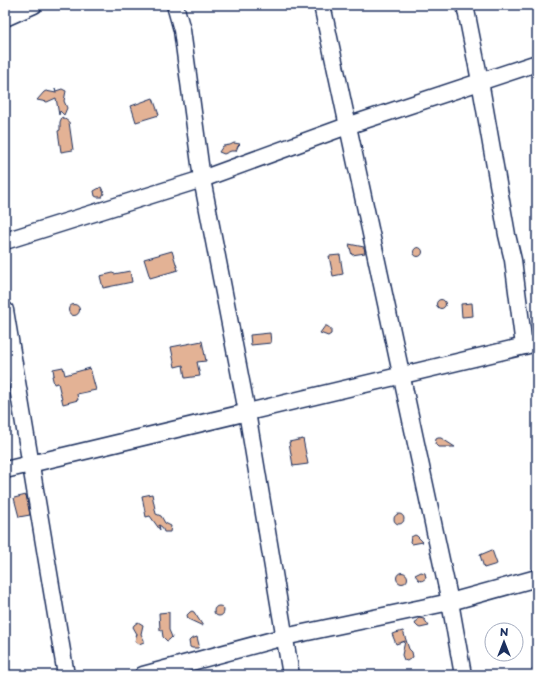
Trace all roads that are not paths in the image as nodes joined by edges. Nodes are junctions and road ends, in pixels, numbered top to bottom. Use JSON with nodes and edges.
{"nodes":[{"id":1,"x":34,"y":5,"type":"edge"},
{"id":2,"x":175,"y":5,"type":"edge"},
{"id":3,"x":322,"y":5,"type":"edge"},
{"id":4,"x":465,"y":5,"type":"edge"},
{"id":5,"x":5,"y":18,"type":"edge"},
{"id":6,"x":537,"y":63,"type":"edge"},
{"id":7,"x":480,"y":81,"type":"junction"},
{"id":8,"x":347,"y":126,"type":"junction"},
{"id":9,"x":202,"y":179,"type":"junction"},
{"id":10,"x":5,"y":241,"type":"edge"},
{"id":11,"x":5,"y":310,"type":"edge"},
{"id":12,"x":530,"y":344,"type":"edge"},
{"id":13,"x":401,"y":375,"type":"junction"},
{"id":14,"x":247,"y":412,"type":"junction"},
{"id":15,"x":31,"y":464,"type":"junction"},
{"id":16,"x":5,"y":470,"type":"edge"},
{"id":17,"x":537,"y":578,"type":"edge"},
{"id":18,"x":450,"y":602,"type":"junction"},
{"id":19,"x":284,"y":637,"type":"junction"},
{"id":20,"x":66,"y":675,"type":"edge"},
{"id":21,"x":143,"y":675,"type":"edge"},
{"id":22,"x":291,"y":675,"type":"edge"},
{"id":23,"x":463,"y":675,"type":"edge"}],
"edges":[{"from":1,"to":5,"type":"street"},
{"from":2,"to":9,"type":"street"},
{"from":3,"to":8,"type":"street"},
{"from":4,"to":7,"type":"street"},
{"from":6,"to":7,"type":"street"},
{"from":7,"to":8,"type":"street"},
{"from":7,"to":12,"type":"street"},
{"from":8,"to":9,"type":"street"},
{"from":8,"to":13,"type":"street"},
{"from":9,"to":10,"type":"street"},
{"from":9,"to":14,"type":"street"},
{"from":11,"to":15,"type":"street"},
{"from":12,"to":13,"type":"street"},
{"from":13,"to":14,"type":"street"},
{"from":13,"to":18,"type":"street"},
{"from":14,"to":15,"type":"street"},
{"from":14,"to":19,"type":"street"},
{"from":15,"to":16,"type":"street"},
{"from":15,"to":20,"type":"street"},
{"from":17,"to":18,"type":"street"},
{"from":18,"to":19,"type":"street"},
{"from":18,"to":23,"type":"street"},
{"from":19,"to":21,"type":"street"},
{"from":19,"to":22,"type":"street"}]}
